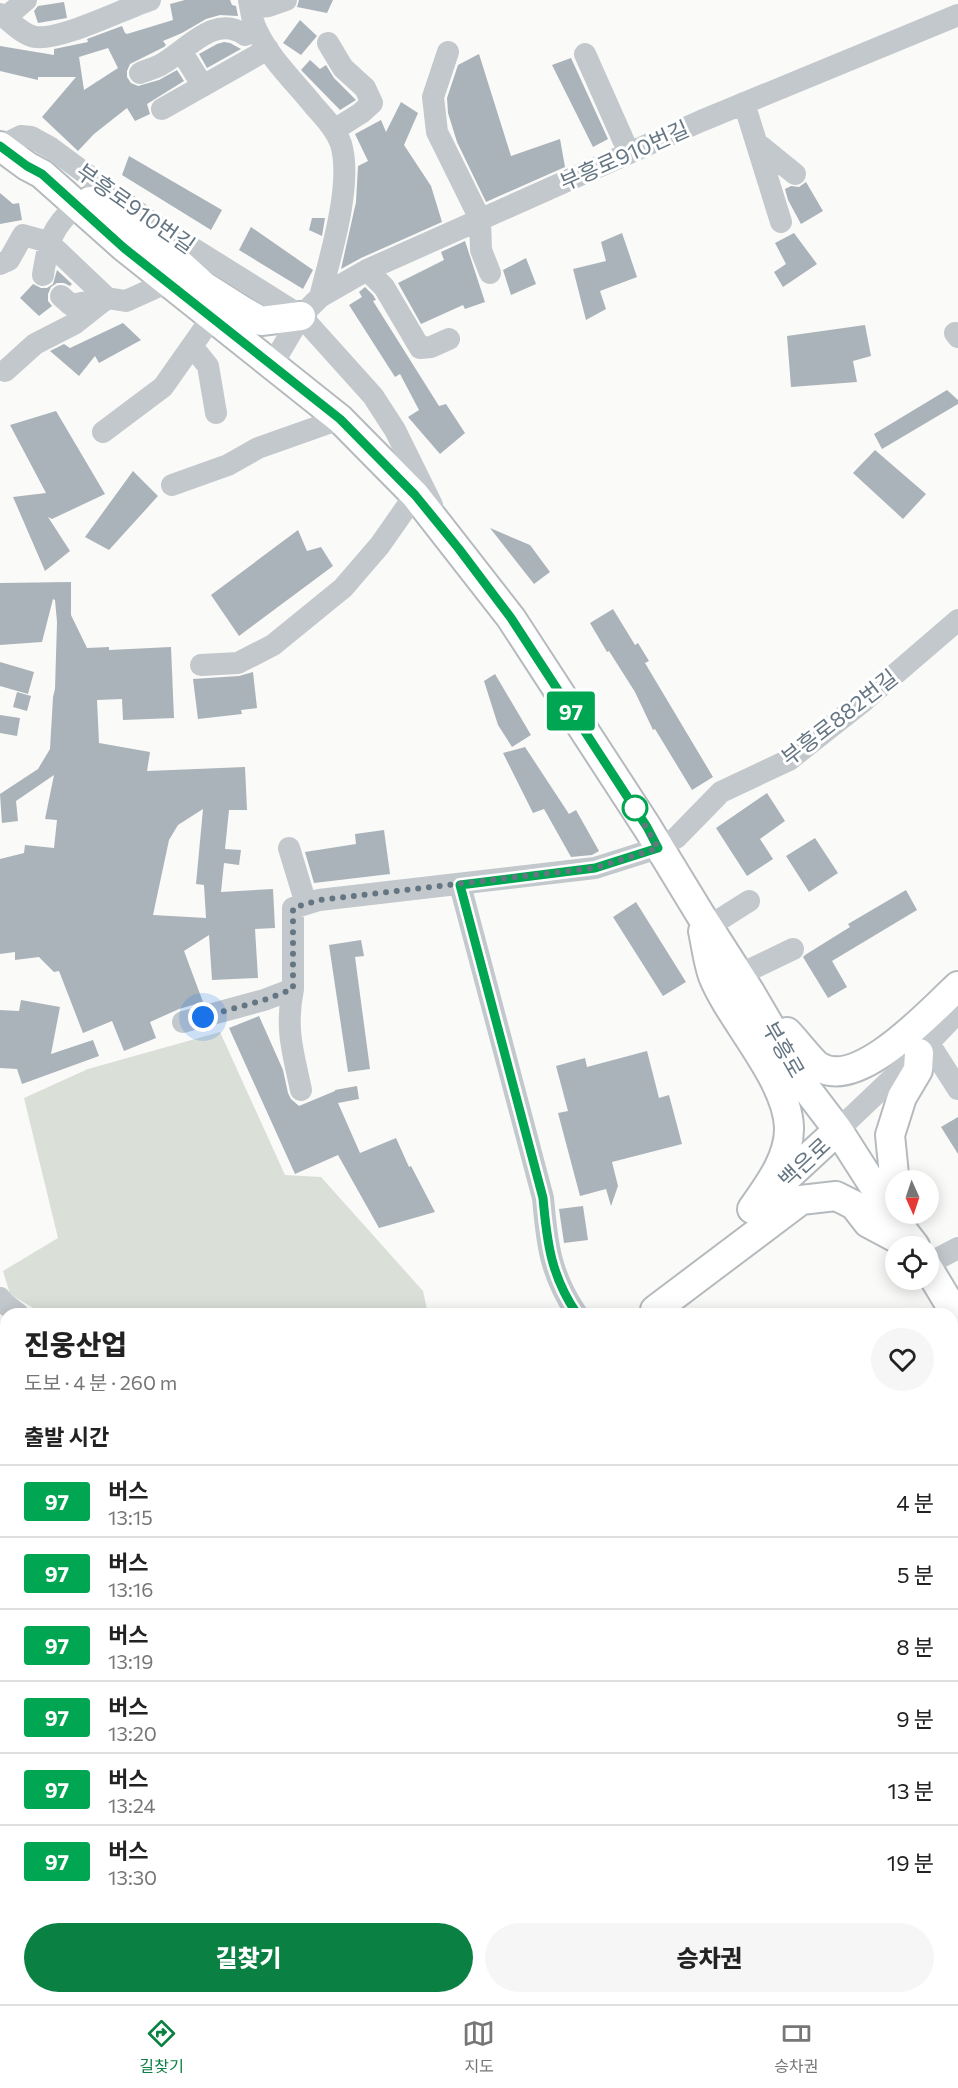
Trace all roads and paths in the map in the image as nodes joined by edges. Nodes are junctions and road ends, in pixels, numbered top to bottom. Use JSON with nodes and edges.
{"nodes":[{"id":1,"x":26,"y":0,"type":"edge"},
{"id":2,"x":150,"y":0,"type":"edge"},
{"id":3,"x":286,"y":0,"type":"edge"},
{"id":4,"x":250,"y":4,"type":"edge"},
{"id":5,"x":958,"y":15,"type":"edge"},
{"id":6,"x":3,"y":16,"type":"edge"},
{"id":7,"x":262,"y":40,"type":"junction"},
{"id":8,"x":328,"y":43,"type":"dead end"},
{"id":9,"x":181,"y":51,"type":"junction"},
{"id":10,"x":447,"y":52,"type":"dead end"},
{"id":11,"x":585,"y":54,"type":"dead end"},
{"id":12,"x":140,"y":73,"type":"dead end"},
{"id":13,"x":203,"y":86,"type":"junction"},
{"id":14,"x":744,"y":103,"type":"junction"},
{"id":15,"x":162,"y":110,"type":"dead end"},
{"id":16,"x":334,"y":130,"type":"junction"},
{"id":17,"x":758,"y":144,"type":"junction"},
{"id":18,"x":0,"y":146,"type":"edge"},
{"id":19,"x":629,"y":153,"type":"junction"},
{"id":20,"x":0,"y":159,"type":"edge"},
{"id":21,"x":34,"y":170,"type":"junction"},
{"id":22,"x":795,"y":174,"type":"dead end"},
{"id":23,"x":77,"y":205,"type":"junction"},
{"id":24,"x":480,"y":219,"type":"junction"},
{"id":25,"x":781,"y":222,"type":"dead end"},
{"id":26,"x":48,"y":242,"type":"junction"},
{"id":27,"x":0,"y":264,"type":"edge"},
{"id":28,"x":367,"y":270,"type":"junction"},
{"id":29,"x":490,"y":273,"type":"dead end"},
{"id":30,"x":43,"y":275,"type":"dead end"},
{"id":31,"x":168,"y":282,"type":"junction"},
{"id":32,"x":61,"y":296,"type":"dead end"},
{"id":33,"x":107,"y":298,"type":"junction"},
{"id":34,"x":310,"y":306,"type":"junction"},
{"id":35,"x":213,"y":316,"type":"junction"},
{"id":36,"x":448,"y":339,"type":"dead end"},
{"id":37,"x":192,"y":346,"type":"junction"},
{"id":38,"x":272,"y":365,"type":"junction"},
{"id":39,"x":5,"y":371,"type":"dead end"},
{"id":40,"x":216,"y":413,"type":"dead end"},
{"id":41,"x":340,"y":419,"type":"junction"},
{"id":42,"x":103,"y":432,"type":"dead end"},
{"id":43,"x":172,"y":484,"type":"dead end"},
{"id":44,"x":415,"y":495,"type":"junction"},
{"id":45,"x":442,"y":528,"type":"junction"},
{"id":46,"x":958,"y":620,"type":"edge"},
{"id":47,"x":201,"y":665,"type":"dead end"},
{"id":48,"x":289,"y":848,"type":"dead end"},
{"id":49,"x":658,"y":848,"type":"junction"},
{"id":50,"x":460,"y":885,"type":"junction"},
{"id":51,"x":749,"y":901,"type":"dead end"},
{"id":52,"x":306,"y":903,"type":"junction"},
{"id":53,"x":704,"y":921,"type":"junction"},
{"id":54,"x":793,"y":949,"type":"dead end"},
{"id":55,"x":745,"y":983,"type":"junction"},
{"id":56,"x":958,"y":986,"type":"edge"},
{"id":57,"x":293,"y":989,"type":"junction"},
{"id":58,"x":958,"y":1012,"type":"edge"},
{"id":59,"x":183,"y":1022,"type":"dead end"},
{"id":60,"x":923,"y":1048,"type":"junction"},
{"id":61,"x":760,"y":1056,"type":"junction"},
{"id":62,"x":806,"y":1088,"type":"junction"},
{"id":63,"x":958,"y":1089,"type":"edge"},
{"id":64,"x":301,"y":1090,"type":"dead end"},
{"id":65,"x":838,"y":1130,"type":"junction"},
{"id":66,"x":894,"y":1170,"type":"edge"},
{"id":67,"x":752,"y":1209,"type":"junction"},
{"id":68,"x":893,"y":1236,"type":"edge"},
{"id":69,"x":906,"y":1236,"type":"edge"},
{"id":70,"x":958,"y":1248,"type":"edge"},
{"id":71,"x":939,"y":1258,"type":"edge"},
{"id":72,"x":939,"y":1285,"type":"edge"},
{"id":73,"x":573,"y":1308,"type":"edge"},
{"id":74,"x":658,"y":1308,"type":"edge"},
{"id":75,"x":659,"y":1308,"type":"edge"},
{"id":76,"x":952,"y":1308,"type":"edge"}],
"edges":[{"from":1,"to":6,"type":"street"},
{"from":2,"to":6,"type":"street"},
{"from":3,"to":4,"type":"street"},
{"from":4,"to":7,"type":"street"},
{"from":5,"to":14,"type":"street","name":"부흥로910번길"},
{"from":7,"to":9,"type":"street"},
{"from":7,"to":13,"type":"street"},
{"from":7,"to":16,"type":"street"},
{"from":8,"to":16,"type":"street"},
{"from":9,"to":12,"type":"street"},
{"from":9,"to":13,"type":"street"},
{"from":10,"to":24,"type":"street"},
{"from":11,"to":19,"type":"street"},
{"from":13,"to":15,"type":"street"},
{"from":14,"to":17,"type":"street"},
{"from":14,"to":19,"type":"street","name":"부흥로910번길"},
{"from":16,"to":34,"type":"street"},
{"from":17,"to":22,"type":"street"},
{"from":17,"to":25,"type":"street"},
{"from":18,"to":21,"type":"main road","name":"부흥로"},
{"from":18,"to":34,"type":"street","name":"부흥로910번길"},
{"from":19,"to":24,"type":"street","name":"부흥로910번길"},
{"from":20,"to":21,"type":"main road"},
{"from":21,"to":23,"type":"main road","name":"부흥로"},
{"from":21,"to":34,"type":"main road"},
{"from":23,"to":26,"type":"street"},
{"from":23,"to":31,"type":"main road","name":"부흥로"},
{"from":24,"to":28,"type":"street","name":"부흥로910번길"},
{"from":24,"to":29,"type":"street"},
{"from":26,"to":27,"type":"street"},
{"from":26,"to":30,"type":"street"},
{"from":26,"to":33,"type":"street"},
{"from":28,"to":34,"type":"street","name":"부흥로910번길"},
{"from":28,"to":36,"type":"street"},
{"from":31,"to":33,"type":"street"},
{"from":31,"to":35,"type":"main road","name":"부흥로"},
{"from":32,"to":33,"type":"street"},
{"from":33,"to":39,"type":"street"},
{"from":34,"to":38,"type":"street"},
{"from":34,"to":45,"type":"street","name":"부흥로910번길"},
{"from":35,"to":37,"type":"street"},
{"from":35,"to":38,"type":"main road","name":"부흥로"},
{"from":37,"to":40,"type":"street"},
{"from":37,"to":42,"type":"street"},
{"from":38,"to":41,"type":"main road","name":"부흥로"},
{"from":41,"to":43,"type":"street"},
{"from":41,"to":44,"type":"main road","name":"부흥로"},
{"from":44,"to":45,"type":"main road","name":"부흥로"},
{"from":44,"to":47,"type":"street"},
{"from":45,"to":49,"type":"main road","name":"부흥로"},
{"from":46,"to":49,"type":"street","name":"부흥로882번길"},
{"from":48,"to":52,"type":"street"},
{"from":49,"to":50,"type":"street"},
{"from":49,"to":53,"type":"main road","name":"부흥로"},
{"from":50,"to":52,"type":"street"},
{"from":50,"to":73,"type":"street"},
{"from":51,"to":53,"type":"street"},
{"from":52,"to":57,"type":"street"},
{"from":53,"to":55,"type":"main road","name":"부흥로"},
{"from":53,"to":61,"type":"main road"},
{"from":54,"to":55,"type":"street"},
{"from":55,"to":56,"type":"main road"},
{"from":55,"to":62,"type":"main road","name":"부흥로"},
{"from":57,"to":59,"type":"street"},
{"from":57,"to":64,"type":"street"},
{"from":58,"to":60,"type":"street","name":"백은로"},
{"from":60,"to":63,"type":"street"},
{"from":60,"to":65,"type":"street","name":"백은로"},
{"from":60,"to":66,"type":"main road"},
{"from":61,"to":62,"type":"main road"},
{"from":61,"to":67,"type":"main road"},
{"from":62,"to":65,"type":"main road","name":"부흥로"},
{"from":65,"to":67,"type":"main road","name":"백은로"},
{"from":65,"to":69,"type":"main road","name":"부흥로"},
{"from":67,"to":74,"type":"main road","name":"백은로"},
{"from":68,"to":75,"type":"main road"},
{"from":70,"to":71,"type":"street"},
{"from":72,"to":76,"type":"main road"}]}
